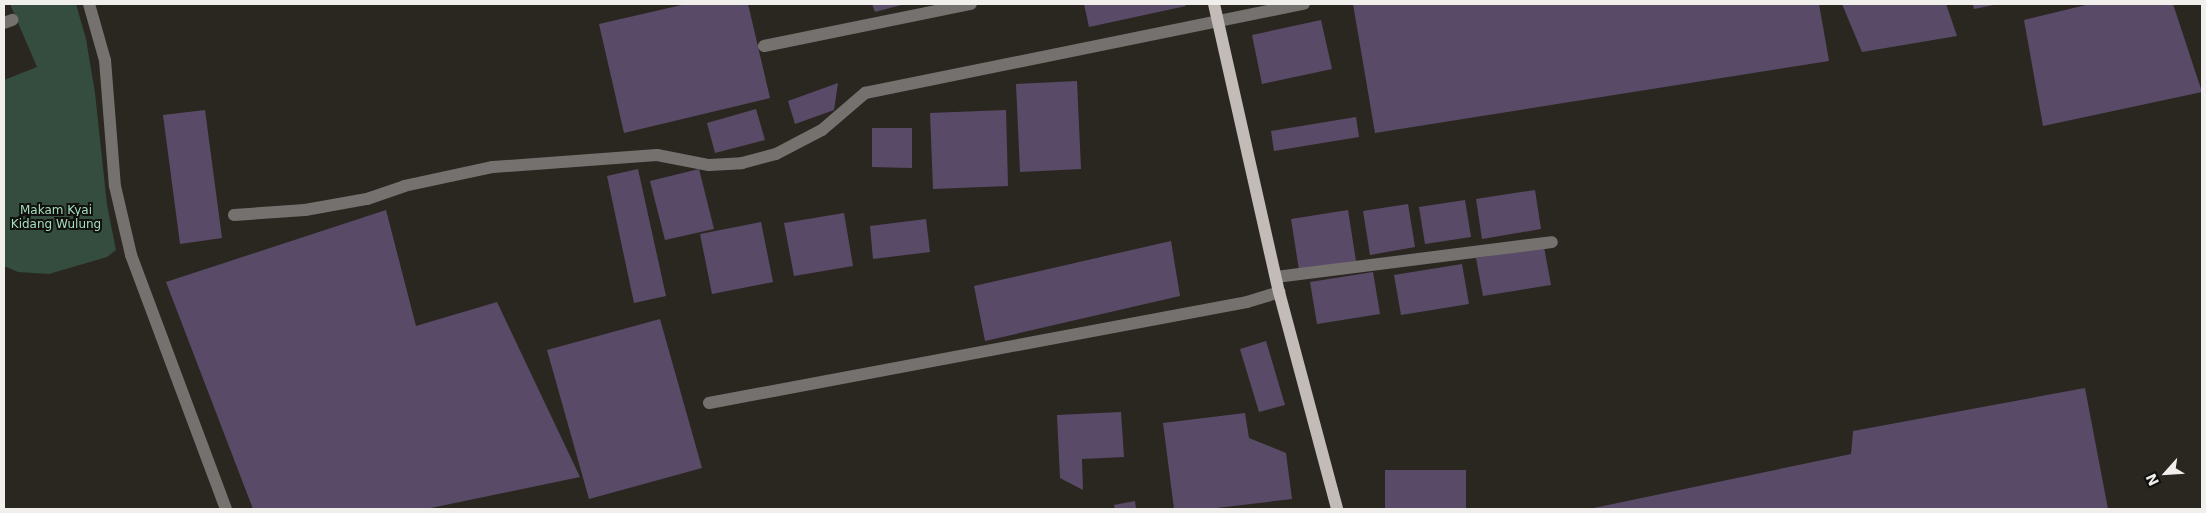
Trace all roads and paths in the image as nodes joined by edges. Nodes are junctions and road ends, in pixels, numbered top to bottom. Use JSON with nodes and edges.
{"nodes":[{"id":1,"x":89,"y":4,"type":"edge"},
{"id":2,"x":971,"y":4,"type":"edge"},
{"id":3,"x":1214,"y":4,"type":"edge"},
{"id":4,"x":1304,"y":4,"type":"edge"},
{"id":5,"x":1218,"y":20,"type":"junction"},
{"id":6,"x":764,"y":46,"type":"dead end"},
{"id":7,"x":234,"y":215,"type":"dead end"},
{"id":8,"x":1552,"y":242,"type":"dead end"},
{"id":9,"x":1276,"y":277,"type":"junction"},
{"id":10,"x":1279,"y":292,"type":"junction"},
{"id":11,"x":709,"y":403,"type":"dead end"},
{"id":12,"x":226,"y":509,"type":"edge"},
{"id":13,"x":1337,"y":509,"type":"edge"}],
"edges":[{"from":1,"to":12,"type":"street"},
{"from":2,"to":6,"type":"street"},
{"from":3,"to":5,"type":"main road"},
{"from":4,"to":5,"type":"street"},
{"from":5,"to":7,"type":"street"},
{"from":5,"to":9,"type":"main road"},
{"from":8,"to":9,"type":"street"},
{"from":9,"to":10,"type":"main road"},
{"from":10,"to":11,"type":"street"},
{"from":10,"to":13,"type":"main road"}]}
